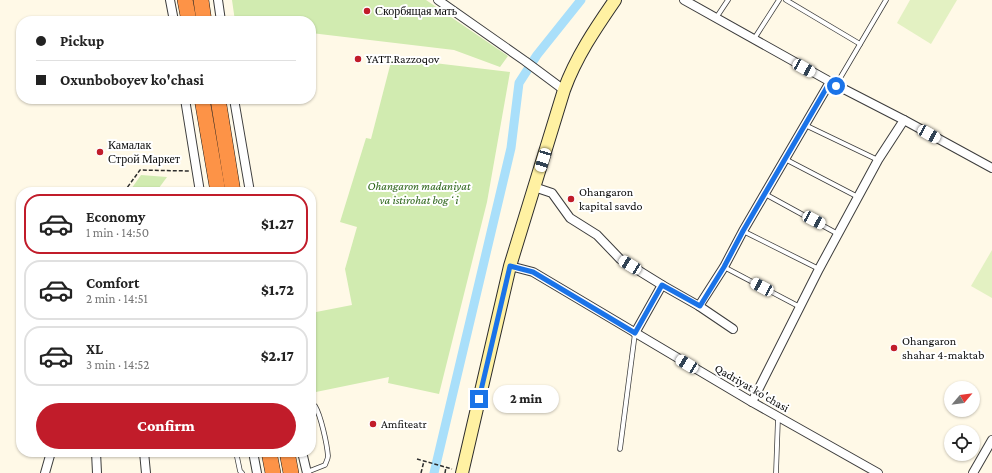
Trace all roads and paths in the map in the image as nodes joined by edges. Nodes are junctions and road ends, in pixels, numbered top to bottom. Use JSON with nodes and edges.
{"nodes":[{"id":1,"x":170,"y":0,"type":"edge"},
{"id":2,"x":185,"y":0,"type":"edge"},
{"id":3,"x":201,"y":0,"type":"edge"},
{"id":4,"x":218,"y":0,"type":"edge"},
{"id":5,"x":438,"y":0,"type":"edge"},
{"id":6,"x":615,"y":0,"type":"edge"},
{"id":7,"x":684,"y":0,"type":"edge"},
{"id":8,"x":728,"y":0,"type":"edge"},
{"id":9,"x":779,"y":0,"type":"edge"},
{"id":10,"x":786,"y":0,"type":"edge"},
{"id":11,"x":886,"y":0,"type":"edge"},
{"id":12,"x":173,"y":16,"type":"edge"},
{"id":13,"x":188,"y":16,"type":"edge"},
{"id":14,"x":203,"y":16,"type":"edge"},
{"id":15,"x":220,"y":16,"type":"edge"},
{"id":16,"x":716,"y":18,"type":"junction"},
{"id":17,"x":754,"y":40,"type":"junction"},
{"id":18,"x":860,"y":44,"type":"junction"},
{"id":19,"x":832,"y":84,"type":"junction"},
{"id":20,"x":564,"y":90,"type":"junction"},
{"id":21,"x":187,"y":104,"type":"edge"},
{"id":22,"x":203,"y":104,"type":"edge"},
{"id":23,"x":219,"y":104,"type":"edge"},
{"id":24,"x":235,"y":104,"type":"edge"},
{"id":25,"x":904,"y":120,"type":"junction"},
{"id":26,"x":804,"y":125,"type":"junction"},
{"id":27,"x":785,"y":159,"type":"junction"},
{"id":28,"x":878,"y":160,"type":"junction"},
{"id":29,"x":992,"y":168,"type":"edge"},
{"id":30,"x":197,"y":171,"type":"junction"},
{"id":31,"x":128,"y":187,"type":"edge"},
{"id":32,"x":199,"y":187,"type":"edge"},
{"id":33,"x":217,"y":187,"type":"edge"},
{"id":34,"x":232,"y":187,"type":"edge"},
{"id":35,"x":249,"y":187,"type":"edge"},
{"id":36,"x":534,"y":187,"type":"junction"},
{"id":37,"x":765,"y":194,"type":"junction"},
{"id":38,"x":858,"y":197,"type":"junction"},
{"id":39,"x":743,"y":231,"type":"junction"},
{"id":40,"x":838,"y":234,"type":"junction"},
{"id":41,"x":510,"y":266,"type":"junction"},
{"id":42,"x":724,"y":267,"type":"junction"},
{"id":43,"x":819,"y":269,"type":"junction"},
{"id":44,"x":662,"y":285,"type":"junction"},
{"id":45,"x":700,"y":306,"type":"junction"},
{"id":46,"x":800,"y":307,"type":"junction"},
{"id":47,"x":733,"y":329,"type":"dead end"},
{"id":48,"x":635,"y":333,"type":"junction"},
{"id":49,"x":752,"y":402,"type":"junction"},
{"id":50,"x":316,"y":408,"type":"edge"},
{"id":51,"x":778,"y":417,"type":"junction"},
{"id":52,"x":992,"y":440,"type":"edge"},
{"id":53,"x":620,"y":449,"type":"dead end"},
{"id":54,"x":49,"y":457,"type":"edge"},
{"id":55,"x":96,"y":457,"type":"edge"},
{"id":56,"x":144,"y":457,"type":"edge"},
{"id":57,"x":237,"y":457,"type":"edge"},
{"id":58,"x":254,"y":457,"type":"edge"},
{"id":59,"x":270,"y":457,"type":"edge"},
{"id":60,"x":288,"y":457,"type":"edge"},
{"id":61,"x":303,"y":457,"type":"edge"},
{"id":62,"x":417,"y":459,"type":"dead end"},
{"id":63,"x":425,"y":461,"type":"junction"},
{"id":64,"x":446,"y":467,"type":"junction"},
{"id":65,"x":458,"y":471,"type":"edge"},
{"id":66,"x":45,"y":473,"type":"edge"},
{"id":67,"x":97,"y":473,"type":"edge"},
{"id":68,"x":146,"y":473,"type":"edge"},
{"id":69,"x":242,"y":473,"type":"edge"},
{"id":70,"x":257,"y":473,"type":"edge"},
{"id":71,"x":273,"y":473,"type":"edge"},
{"id":72,"x":291,"y":473,"type":"edge"},
{"id":73,"x":307,"y":473,"type":"edge"},
{"id":74,"x":421,"y":473,"type":"edge"},
{"id":75,"x":445,"y":473,"type":"edge"},
{"id":76,"x":776,"y":473,"type":"edge"},
{"id":77,"x":878,"y":473,"type":"edge"},
{"id":78,"x":973,"y":473,"type":"edge"}],
"edges":[{"from":1,"to":12,"type":"street"},
{"from":2,"to":13,"type":"highway"},
{"from":3,"to":14,"type":"highway"},
{"from":4,"to":15,"type":"street"},
{"from":5,"to":20,"type":"street"},
{"from":6,"to":20,"type":"main road"},
{"from":7,"to":16,"type":"street"},
{"from":8,"to":16,"type":"lane"},
{"from":9,"to":17,"type":"lane"},
{"from":10,"to":18,"type":"lane"},
{"from":11,"to":18,"type":"lane"},
{"from":16,"to":17,"type":"street"},
{"from":17,"to":19,"type":"street"},
{"from":18,"to":19,"type":"lane"},
{"from":19,"to":25,"type":"street"},
{"from":19,"to":26,"type":"street"},
{"from":20,"to":36,"type":"main road"},
{"from":21,"to":30,"type":"street"},
{"from":22,"to":33,"type":"highway"},
{"from":23,"to":34,"type":"highway"},
{"from":24,"to":35,"type":"street"},
{"from":25,"to":28,"type":"street"},
{"from":25,"to":29,"type":"street"},
{"from":26,"to":27,"type":"street"},
{"from":26,"to":28,"type":"lane"},
{"from":27,"to":37,"type":"street"},
{"from":27,"to":38,"type":"lane"},
{"from":28,"to":38,"type":"street"},
{"from":30,"to":31,"type":"path"},
{"from":30,"to":32,"type":"street"},
{"from":36,"to":41,"type":"main road"},
{"from":36,"to":44,"type":"street"},
{"from":37,"to":39,"type":"street"},
{"from":37,"to":40,"type":"lane"},
{"from":38,"to":40,"type":"street"},
{"from":39,"to":42,"type":"street"},
{"from":39,"to":43,"type":"lane"},
{"from":40,"to":43,"type":"street"},
{"from":41,"to":48,"type":"street","name":"Qadriyat ko'chasi"},
{"from":41,"to":65,"type":"main road"},
{"from":42,"to":45,"type":"street"},
{"from":42,"to":46,"type":"lane"},
{"from":43,"to":46,"type":"street"},
{"from":44,"to":45,"type":"street"},
{"from":44,"to":48,"type":"street"},
{"from":45,"to":47,"type":"street"},
{"from":46,"to":49,"type":"street"},
{"from":48,"to":49,"type":"street","name":"Qadriyat ko'chasi"},
{"from":48,"to":53,"type":"lane"},
{"from":49,"to":51,"type":"street","name":"Qadriyat ko'chasi"},
{"from":50,"to":73,"type":"lane"},
{"from":51,"to":76,"type":"lane"},
{"from":51,"to":77,"type":"street","name":"Qadriyat ko'chasi"},
{"from":52,"to":78,"type":"street"},
{"from":54,"to":66,"type":"street"},
{"from":55,"to":67,"type":"street"},
{"from":56,"to":68,"type":"street"},
{"from":57,"to":69,"type":"lane"},
{"from":58,"to":70,"type":"street"},
{"from":59,"to":71,"type":"highway"},
{"from":60,"to":72,"type":"highway"},
{"from":61,"to":73,"type":"street"},
{"from":62,"to":63,"type":"path"},
{"from":63,"to":64,"type":"path"},
{"from":63,"to":74,"type":"path"},
{"from":64,"to":65,"type":"path"},
{"from":64,"to":75,"type":"path"}]}
